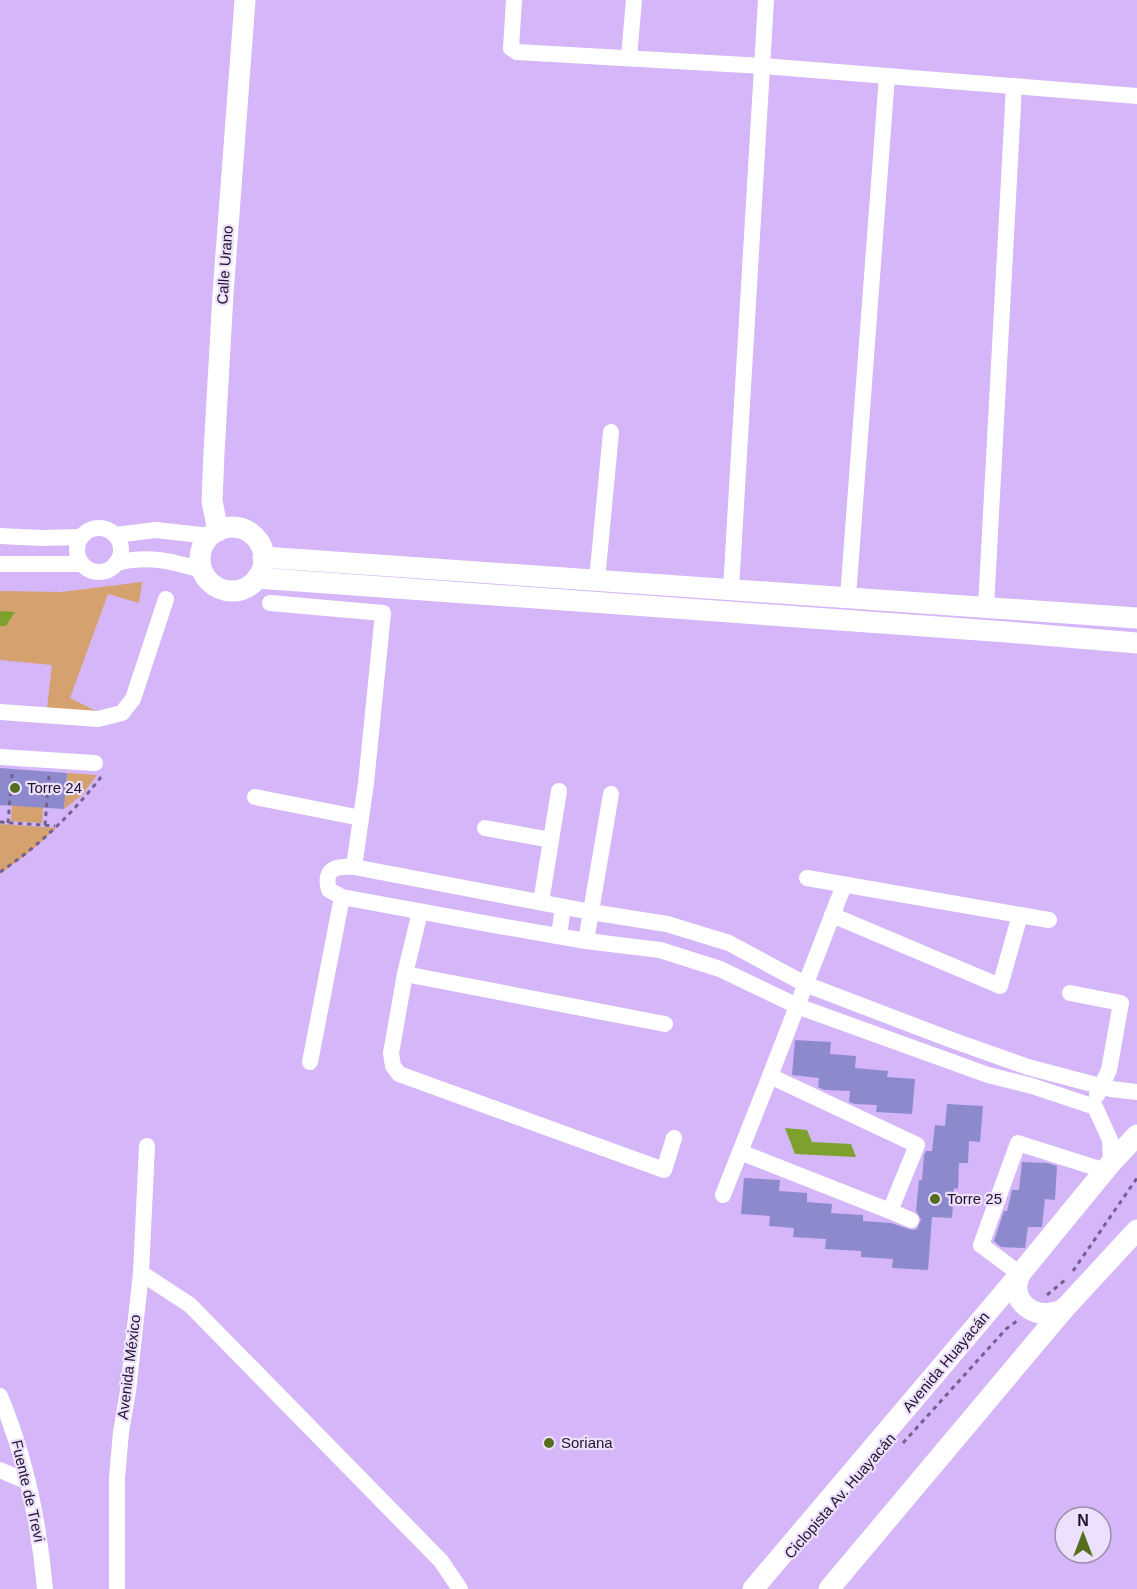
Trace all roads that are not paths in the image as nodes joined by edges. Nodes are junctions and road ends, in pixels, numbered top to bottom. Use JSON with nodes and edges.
{"nodes":[{"id":1,"x":245,"y":0,"type":"edge"},
{"id":2,"x":514,"y":0,"type":"edge"},
{"id":3,"x":634,"y":0,"type":"edge"},
{"id":4,"x":766,"y":0,"type":"edge"},
{"id":5,"x":628,"y":57,"type":"junction"},
{"id":6,"x":763,"y":66,"type":"junction"},
{"id":7,"x":887,"y":76,"type":"junction"},
{"id":8,"x":1014,"y":86,"type":"junction"},
{"id":9,"x":1137,"y":96,"type":"edge"},
{"id":10,"x":611,"y":432,"type":"dead end"},
{"id":11,"x":214,"y":533,"type":"junction"},
{"id":12,"x":115,"y":535,"type":"junction"},
{"id":13,"x":0,"y":536,"type":"edge"},
{"id":14,"x":81,"y":537,"type":"junction"},
{"id":15,"x":264,"y":557,"type":"junction"},
{"id":16,"x":116,"y":563,"type":"junction"},
{"id":17,"x":0,"y":564,"type":"edge"},
{"id":18,"x":82,"y":564,"type":"junction"},
{"id":19,"x":202,"y":570,"type":"junction"},
{"id":20,"x":257,"y":578,"type":"junction"},
{"id":21,"x":597,"y":580,"type":"junction"},
{"id":22,"x":731,"y":589,"type":"junction"},
{"id":23,"x":848,"y":597,"type":"junction"},
{"id":24,"x":166,"y":599,"type":"dead end"},
{"id":25,"x":902,"y":601,"type":"junction"},
{"id":26,"x":270,"y":603,"type":"dead end"},
{"id":27,"x":986,"y":607,"type":"junction"},
{"id":28,"x":1137,"y":618,"type":"edge"},
{"id":29,"x":900,"y":624,"type":"junction"},
{"id":30,"x":1137,"y":643,"type":"edge"},
{"id":31,"x":0,"y":712,"type":"edge"},
{"id":32,"x":6,"y":757,"type":"edge"},
{"id":33,"x":99,"y":770,"type":"road end"},
{"id":34,"x":559,"y":791,"type":"dead end"},
{"id":35,"x":611,"y":794,"type":"dead end"},
{"id":36,"x":255,"y":797,"type":"dead end"},
{"id":37,"x":361,"y":818,"type":"junction"},
{"id":38,"x":485,"y":828,"type":"dead end"},
{"id":39,"x":551,"y":840,"type":"junction"},
{"id":40,"x":354,"y":867,"type":"junction"},
{"id":41,"x":807,"y":878,"type":"dead end"},
{"id":42,"x":844,"y":885,"type":"junction"},
{"id":43,"x":342,"y":897,"type":"junction"},
{"id":44,"x":541,"y":902,"type":"junction"},
{"id":45,"x":564,"y":906,"type":"junction"},
{"id":46,"x":420,"y":912,"type":"junction"},
{"id":47,"x":591,"y":912,"type":"junction"},
{"id":48,"x":832,"y":915,"type":"junction"},
{"id":49,"x":1020,"y":915,"type":"junction"},
{"id":50,"x":1049,"y":920,"type":"dead end"},
{"id":51,"x":559,"y":936,"type":"junction"},
{"id":52,"x":586,"y":941,"type":"junction"},
{"id":53,"x":405,"y":974,"type":"junction"},
{"id":54,"x":805,"y":984,"type":"junction"},
{"id":55,"x":1070,"y":993,"type":"dead end"},
{"id":56,"x":796,"y":1006,"type":"junction"},
{"id":57,"x":665,"y":1024,"type":"dead end"},
{"id":58,"x":995,"y":1055,"type":"junction"},
{"id":59,"x":310,"y":1062,"type":"dead end"},
{"id":60,"x":988,"y":1075,"type":"junction"},
{"id":61,"x":770,"y":1076,"type":"junction"},
{"id":62,"x":1102,"y":1086,"type":"junction"},
{"id":63,"x":1137,"y":1092,"type":"edge"},
{"id":64,"x":1095,"y":1107,"type":"junction"},
{"id":65,"x":1137,"y":1135,"type":"edge"},
{"id":66,"x":674,"y":1138,"type":"dead end"},
{"id":67,"x":147,"y":1146,"type":"dead end"},
{"id":68,"x":740,"y":1152,"type":"junction"},
{"id":69,"x":1109,"y":1167,"type":"junction"},
{"id":70,"x":723,"y":1195,"type":"dead end"},
{"id":71,"x":890,"y":1211,"type":"junction"},
{"id":72,"x":911,"y":1220,"type":"dead end"},
{"id":73,"x":1137,"y":1230,"type":"edge"},
{"id":74,"x":141,"y":1273,"type":"junction"},
{"id":75,"x":1020,"y":1274,"type":"junction"},
{"id":76,"x":1064,"y":1309,"type":"junction"},
{"id":77,"x":0,"y":1396,"type":"edge"},
{"id":78,"x":0,"y":1470,"type":"edge"},
{"id":79,"x":28,"y":1482,"type":"junction"},
{"id":80,"x":45,"y":1589,"type":"edge"},
{"id":81,"x":117,"y":1589,"type":"edge"},
{"id":82,"x":460,"y":1589,"type":"edge"},
{"id":83,"x":753,"y":1589,"type":"edge"},
{"id":84,"x":830,"y":1589,"type":"edge"}],
"edges":[{"from":1,"to":11,"type":"main road","name":"Calle Urano"},
{"from":2,"to":5,"type":"street"},
{"from":3,"to":5,"type":"street"},
{"from":4,"to":6,"type":"street"},
{"from":5,"to":6,"type":"street"},
{"from":6,"to":7,"type":"street"},
{"from":6,"to":22,"type":"street"},
{"from":7,"to":8,"type":"street"},
{"from":7,"to":23,"type":"street"},
{"from":8,"to":9,"type":"street"},
{"from":8,"to":27,"type":"street"},
{"from":10,"to":21,"type":"street"},
{"from":11,"to":12,"type":"street"},
{"from":11,"to":15,"type":"main road"},
{"from":11,"to":19,"type":"main road"},
{"from":12,"to":14,"type":"street"},
{"from":12,"to":16,"type":"street"},
{"from":13,"to":14,"type":"street"},
{"from":14,"to":18,"type":"street"},
{"from":15,"to":20,"type":"main road"},
{"from":15,"to":21,"type":"main road"},
{"from":16,"to":18,"type":"street"},
{"from":16,"to":19,"type":"street"},
{"from":17,"to":18,"type":"street"},
{"from":19,"to":20,"type":"main road"},
{"from":20,"to":29,"type":"main road"},
{"from":21,"to":22,"type":"main road"},
{"from":22,"to":23,"type":"main road"},
{"from":23,"to":25,"type":"main road"},
{"from":24,"to":31,"type":"street"},
{"from":25,"to":27,"type":"main road"},
{"from":25,"to":29,"type":"main road"},
{"from":26,"to":37,"type":"street"},
{"from":27,"to":28,"type":"main road"},
{"from":29,"to":30,"type":"main road"},
{"from":32,"to":33,"type":"street"},
{"from":34,"to":39,"type":"street"},
{"from":35,"to":47,"type":"street"},
{"from":36,"to":37,"type":"street"},
{"from":37,"to":40,"type":"street"},
{"from":38,"to":39,"type":"street"},
{"from":39,"to":44,"type":"street"},
{"from":40,"to":43,"type":"street"},
{"from":40,"to":44,"type":"street"},
{"from":41,"to":42,"type":"street"},
{"from":42,"to":48,"type":"street"},
{"from":42,"to":49,"type":"street"},
{"from":43,"to":46,"type":"street"},
{"from":43,"to":59,"type":"street"},
{"from":44,"to":45,"type":"street"},
{"from":45,"to":47,"type":"street"},
{"from":45,"to":51,"type":"street"},
{"from":46,"to":51,"type":"street"},
{"from":46,"to":53,"type":"street"},
{"from":47,"to":52,"type":"street"},
{"from":47,"to":54,"type":"street"},
{"from":48,"to":49,"type":"street"},
{"from":48,"to":54,"type":"street"},
{"from":49,"to":50,"type":"street"},
{"from":51,"to":52,"type":"street"},
{"from":52,"to":56,"type":"street"},
{"from":53,"to":57,"type":"street"},
{"from":53,"to":66,"type":"street"},
{"from":54,"to":56,"type":"street"},
{"from":54,"to":58,"type":"street"},
{"from":55,"to":62,"type":"street"},
{"from":56,"to":60,"type":"street"},
{"from":56,"to":61,"type":"street"},
{"from":58,"to":60,"type":"street"},
{"from":58,"to":62,"type":"street"},
{"from":60,"to":64,"type":"street"},
{"from":61,"to":68,"type":"street"},
{"from":61,"to":71,"type":"street"},
{"from":62,"to":63,"type":"street"},
{"from":62,"to":64,"type":"street"},
{"from":64,"to":69,"type":"street"},
{"from":65,"to":69,"type":"main road","name":"Avenida Huayacán"},
{"from":67,"to":74,"type":"street","name":"Avenida México"},
{"from":68,"to":70,"type":"street"},
{"from":68,"to":71,"type":"street"},
{"from":69,"to":75,"type":"main road","name":"Avenida Huayacán"},
{"from":69,"to":75,"type":"street"},
{"from":71,"to":72,"type":"street"},
{"from":73,"to":76,"type":"main road"},
{"from":74,"to":81,"type":"street","name":"Avenida México"},
{"from":74,"to":82,"type":"street"},
{"from":75,"to":76,"type":"main road"},
{"from":75,"to":83,"type":"main road","name":"Avenida Huayacán"},
{"from":76,"to":84,"type":"main road"},
{"from":77,"to":79,"type":"street","name":"Fuente de Trevi"},
{"from":78,"to":79,"type":"street"},
{"from":79,"to":80,"type":"street","name":"Fuente de Trevi"}]}
